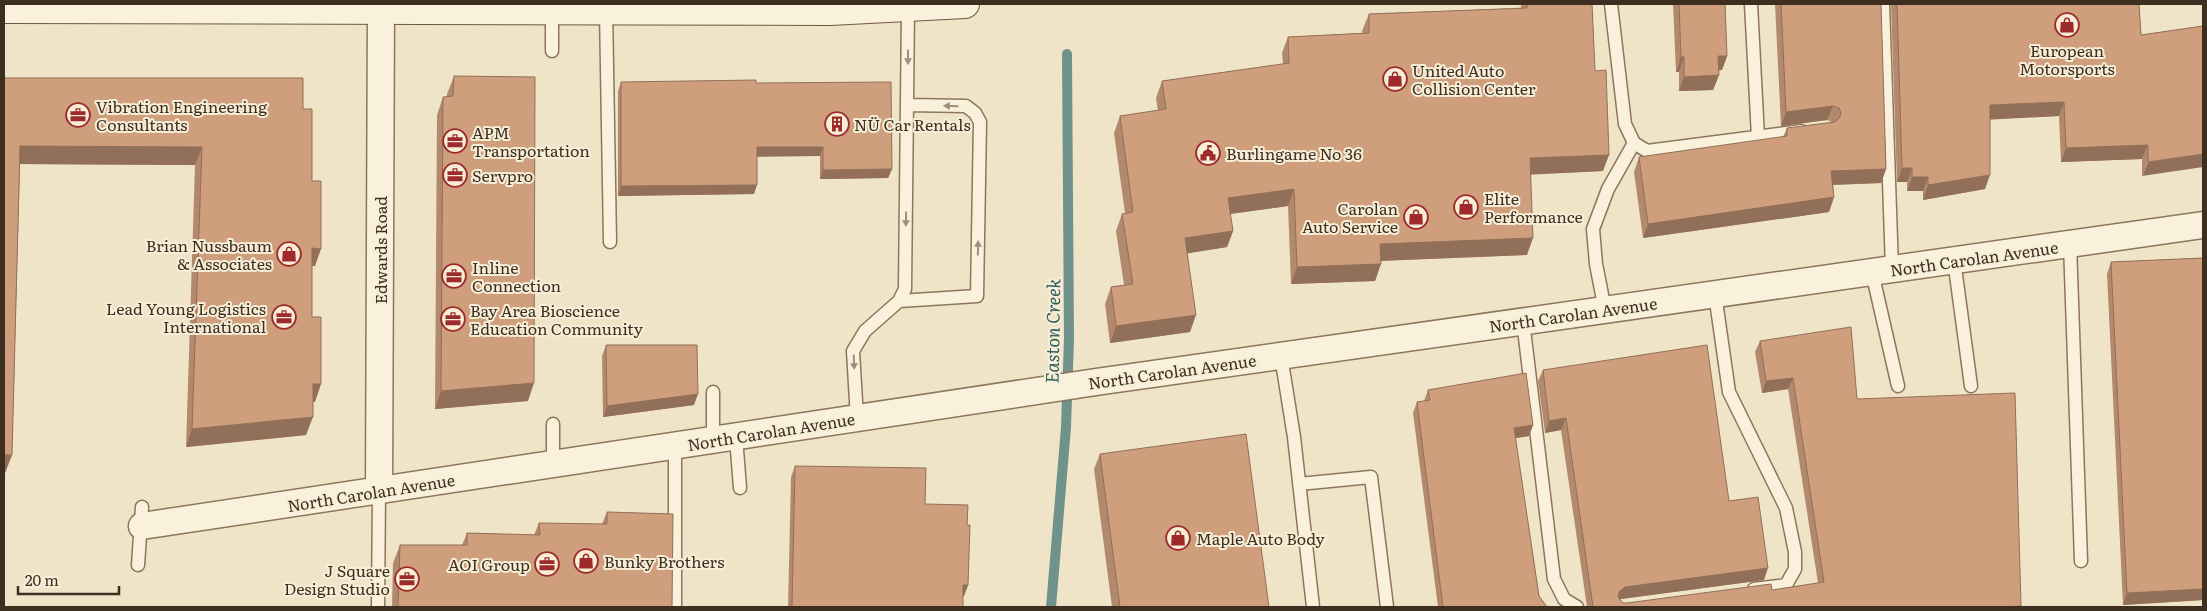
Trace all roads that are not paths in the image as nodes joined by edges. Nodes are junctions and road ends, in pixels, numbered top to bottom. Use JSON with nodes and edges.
{"nodes":[{"id":1,"x":965,"y":4,"type":"edge"},
{"id":2,"x":1611,"y":4,"type":"edge"},
{"id":3,"x":1751,"y":4,"type":"edge"},
{"id":4,"x":1883,"y":4,"type":"edge"},
{"id":5,"x":381,"y":6,"type":"edge"},
{"id":6,"x":757,"y":7,"type":"edge"},
{"id":7,"x":4,"y":8,"type":"edge"},
{"id":8,"x":908,"y":8,"type":"junction"},
{"id":9,"x":552,"y":10,"type":"junction"},
{"id":10,"x":606,"y":10,"type":"junction"},
{"id":11,"x":552,"y":51,"type":"dead end"},
{"id":12,"x":908,"y":105,"type":"junction"},
{"id":13,"x":1818,"y":129,"type":"edge"},
{"id":14,"x":1758,"y":137,"type":"junction"},
{"id":15,"x":1634,"y":143,"type":"junction"},
{"id":16,"x":2203,"y":225,"type":"edge"},
{"id":17,"x":610,"y":242,"type":"dead end"},
{"id":18,"x":2070,"y":244,"type":"junction"},
{"id":19,"x":1954,"y":260,"type":"junction"},
{"id":20,"x":1882,"y":271,"type":"junction"},
{"id":21,"x":1715,"y":294,"type":"junction"},
{"id":22,"x":899,"y":301,"type":"junction"},
{"id":23,"x":1605,"y":310,"type":"junction"},
{"id":24,"x":1523,"y":321,"type":"junction"},
{"id":25,"x":1281,"y":356,"type":"junction"},
{"id":26,"x":1898,"y":386,"type":"dead end"},
{"id":27,"x":1971,"y":386,"type":"dead end"},
{"id":28,"x":713,"y":392,"type":"dead end"},
{"id":29,"x":857,"y":418,"type":"junction"},
{"id":30,"x":553,"y":424,"type":"dead end"},
{"id":31,"x":724,"y":438,"type":"junction"},
{"id":32,"x":675,"y":446,"type":"junction"},
{"id":33,"x":553,"y":464,"type":"junction"},
{"id":34,"x":1299,"y":484,"type":"junction"},
{"id":35,"x":740,"y":488,"type":"dead end"},
{"id":36,"x":379,"y":490,"type":"junction"},
{"id":37,"x":142,"y":517,"type":"joint"},
{"id":38,"x":2080,"y":561,"type":"dead end"},
{"id":39,"x":138,"y":565,"type":"dead end"},
{"id":40,"x":1738,"y":591,"type":"edge"},
{"id":41,"x":378,"y":607,"type":"edge"},
{"id":42,"x":675,"y":607,"type":"edge"},
{"id":43,"x":1313,"y":607,"type":"edge"},
{"id":44,"x":1387,"y":607,"type":"edge"},
{"id":45,"x":1576,"y":607,"type":"edge"}],
"edges":[{"from":1,"to":8,"type":"main road"},
{"from":2,"to":15,"type":"lane"},
{"from":3,"to":14,"type":"lane"},
{"from":4,"to":20,"type":"lane"},
{"from":5,"to":7,"type":"main road"},
{"from":5,"to":9,"type":"main road"},
{"from":5,"to":36,"type":"street","name":"Edwards Road"},
{"from":6,"to":8,"type":"main road"},
{"from":6,"to":10,"type":"main road"},
{"from":8,"to":12,"type":"lane","one_way":true},
{"from":9,"to":10,"type":"main road"},
{"from":9,"to":11,"type":"lane"},
{"from":10,"to":17,"type":"lane"},
{"from":12,"to":22,"type":"lane","one_way":true},
{"from":22,"to":12,"type":"lane","one_way":true},
{"from":13,"to":14,"type":"lane"},
{"from":14,"to":15,"type":"lane"},
{"from":15,"to":23,"type":"lane"},
{"from":16,"to":18,"type":"street","name":"North Carolan Avenue"},
{"from":18,"to":19,"type":"street","name":"North Carolan Avenue"},
{"from":18,"to":38,"type":"lane"},
{"from":19,"to":20,"type":"street","name":"North Carolan Avenue"},
{"from":19,"to":27,"type":"lane"},
{"from":20,"to":21,"type":"street","name":"North Carolan Avenue"},
{"from":20,"to":26,"type":"lane"},
{"from":21,"to":23,"type":"street","name":"North Carolan Avenue"},
{"from":21,"to":40,"type":"lane"},
{"from":22,"to":29,"type":"lane","one_way":true},
{"from":23,"to":24,"type":"street","name":"North Carolan Avenue"},
{"from":24,"to":25,"type":"street","name":"North Carolan Avenue"},
{"from":24,"to":45,"type":"lane"},
{"from":25,"to":29,"type":"street","name":"North Carolan Avenue"},
{"from":25,"to":34,"type":"lane"},
{"from":28,"to":31,"type":"lane"},
{"from":29,"to":31,"type":"street","name":"North Carolan Avenue"},
{"from":30,"to":33,"type":"lane"},
{"from":31,"to":32,"type":"street","name":"North Carolan Avenue"},
{"from":31,"to":35,"type":"lane"},
{"from":32,"to":33,"type":"street","name":"North Carolan Avenue"},
{"from":32,"to":42,"type":"lane"},
{"from":33,"to":36,"type":"street","name":"North Carolan Avenue"},
{"from":34,"to":43,"type":"lane"},
{"from":34,"to":44,"type":"lane"},
{"from":36,"to":37,"type":"street","name":"North Carolan Avenue"},
{"from":36,"to":41,"type":"lane"},
{"from":37,"to":39,"type":"lane"}]}
